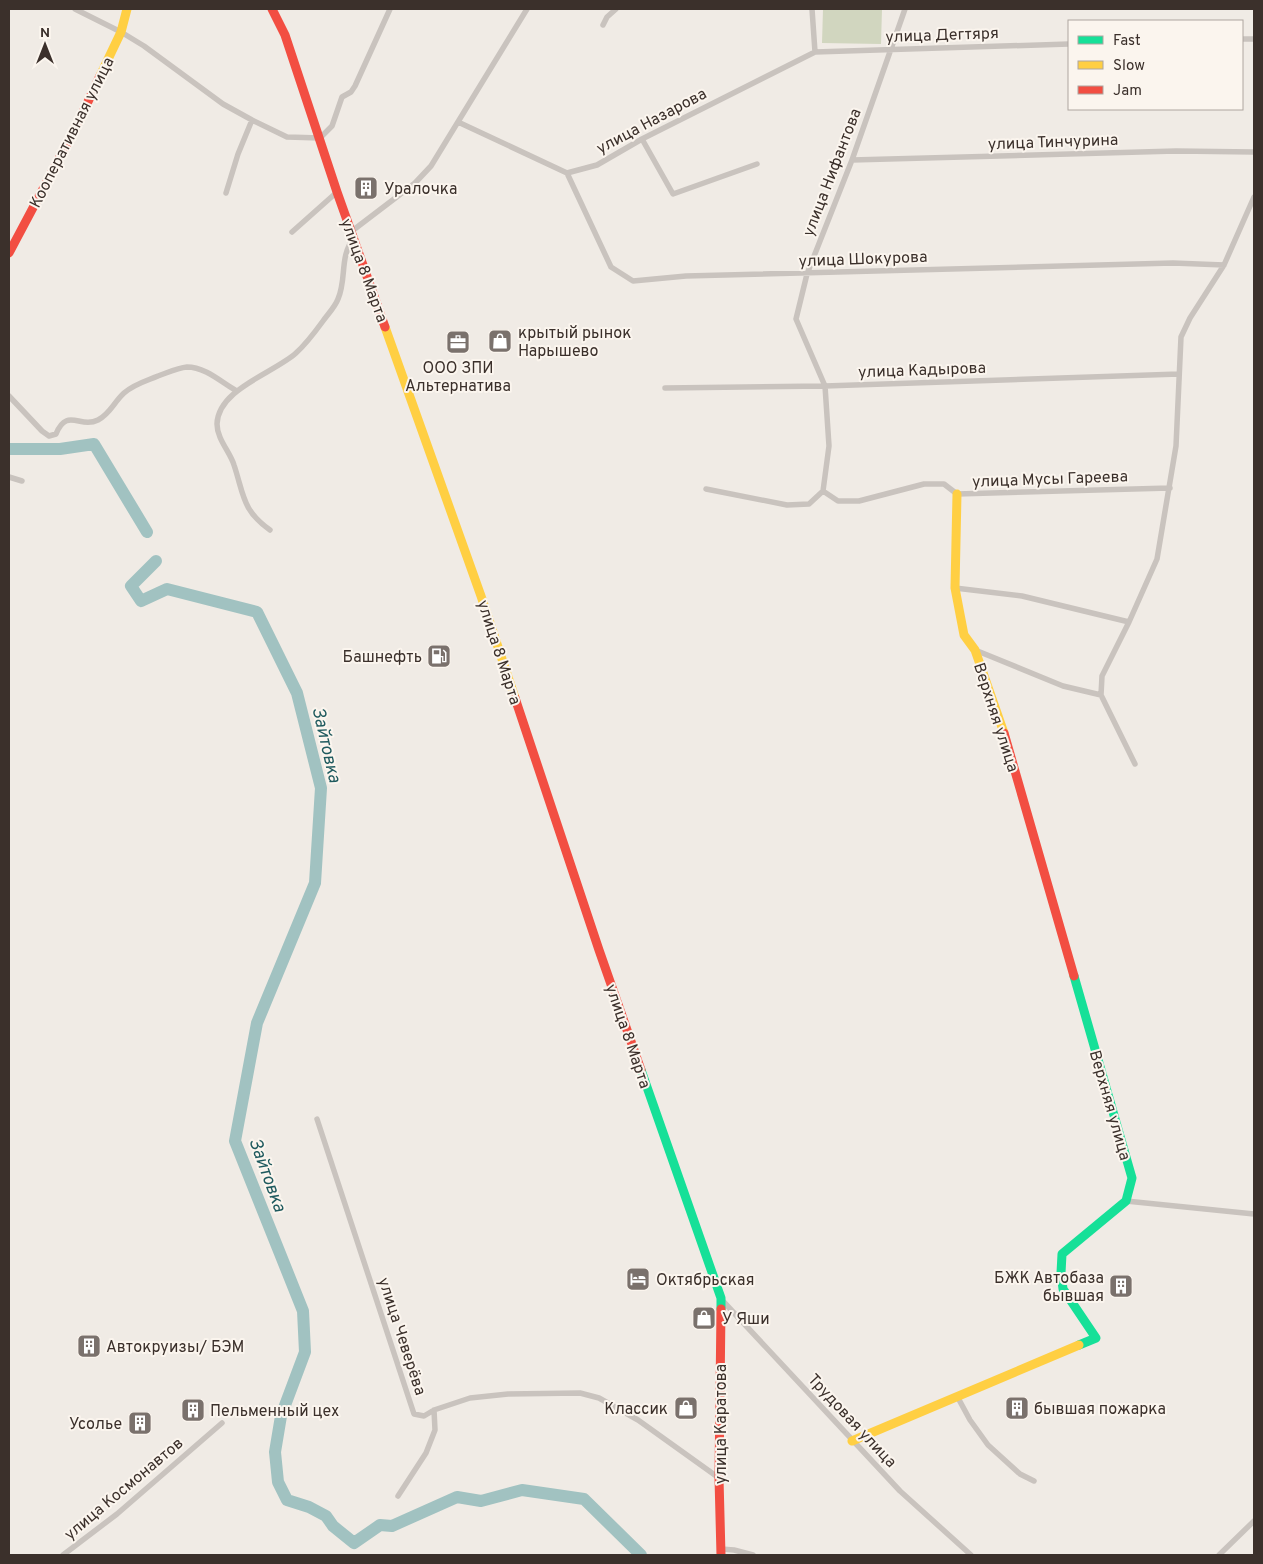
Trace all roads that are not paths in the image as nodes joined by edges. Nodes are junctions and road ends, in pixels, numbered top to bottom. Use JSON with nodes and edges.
{"nodes":[{"id":1,"x":75,"y":9,"type":"edge"},
{"id":2,"x":127,"y":9,"type":"edge"},
{"id":3,"x":272,"y":9,"type":"edge"},
{"id":4,"x":390,"y":9,"type":"edge"},
{"id":5,"x":527,"y":9,"type":"edge"},
{"id":6,"x":616,"y":9,"type":"edge"},
{"id":7,"x":812,"y":9,"type":"edge"},
{"id":8,"x":905,"y":9,"type":"edge"},
{"id":9,"x":603,"y":25,"type":"dead end"},
{"id":10,"x":121,"y":32,"type":"junction"},
{"id":11,"x":1068,"y":44,"type":"edge"},
{"id":12,"x":890,"y":49,"type":"junction"},
{"id":13,"x":815,"y":52,"type":"junction"},
{"id":14,"x":252,"y":120,"type":"junction"},
{"id":15,"x":458,"y":122,"type":"junction"},
{"id":16,"x":320,"y":138,"type":"junction"},
{"id":17,"x":642,"y":139,"type":"junction"},
{"id":18,"x":1254,"y":152,"type":"edge"},
{"id":19,"x":852,"y":160,"type":"junction"},
{"id":20,"x":757,"y":164,"type":"dead end"},
{"id":21,"x":567,"y":174,"type":"junction"},
{"id":22,"x":337,"y":192,"type":"junction"},
{"id":23,"x":226,"y":193,"type":"dead end"},
{"id":24,"x":1254,"y":197,"type":"edge"},
{"id":25,"x":292,"y":232,"type":"dead end"},
{"id":26,"x":353,"y":235,"type":"junction"},
{"id":27,"x":9,"y":253,"type":"edge"},
{"id":28,"x":1224,"y":265,"type":"junction"},
{"id":29,"x":807,"y":274,"type":"junction"},
{"id":30,"x":1179,"y":374,"type":"junction"},
{"id":31,"x":825,"y":386,"type":"junction"},
{"id":32,"x":665,"y":388,"type":"dead end"},
{"id":33,"x":235,"y":390,"type":"junction"},
{"id":34,"x":9,"y":396,"type":"edge"},
{"id":35,"x":9,"y":477,"type":"edge"},
{"id":36,"x":22,"y":481,"type":"dead end"},
{"id":37,"x":1170,"y":488,"type":"junction"},
{"id":38,"x":706,"y":489,"type":"dead end"},
{"id":39,"x":823,"y":491,"type":"junction"},
{"id":40,"x":957,"y":494,"type":"junction"},
{"id":41,"x":270,"y":530,"type":"dead end"},
{"id":42,"x":955,"y":588,"type":"junction"},
{"id":43,"x":1129,"y":622,"type":"junction"},
{"id":44,"x":975,"y":650,"type":"junction"},
{"id":45,"x":1100,"y":695,"type":"junction"},
{"id":46,"x":1135,"y":764,"type":"dead end"},
{"id":47,"x":318,"y":1119,"type":"dead end"},
{"id":48,"x":1126,"y":1201,"type":"junction"},
{"id":49,"x":1254,"y":1214,"type":"edge"},
{"id":50,"x":720,"y":1298,"type":"junction"},
{"id":51,"x":957,"y":1396,"type":"junction"},
{"id":52,"x":434,"y":1410,"type":"junction"},
{"id":53,"x":222,"y":1423,"type":"dead end"},
{"id":54,"x":852,"y":1440,"type":"junction"},
{"id":55,"x":719,"y":1478,"type":"junction"},
{"id":56,"x":1034,"y":1480,"type":"dead end"},
{"id":57,"x":398,"y":1496,"type":"dead end"},
{"id":58,"x":1254,"y":1521,"type":"edge"},
{"id":59,"x":721,"y":1552,"type":"edge"},
{"id":60,"x":64,"y":1555,"type":"edge"},
{"id":61,"x":753,"y":1555,"type":"edge"},
{"id":62,"x":971,"y":1555,"type":"edge"},
{"id":63,"x":1219,"y":1555,"type":"edge"}],
"edges":[{"from":1,"to":10,"type":"street"},
{"from":2,"to":10,"type":"main road","name":"Кооперативная улица"},
{"from":3,"to":16,"type":"main road","name":"улица 8 Марта"},
{"from":4,"to":16,"type":"street"},
{"from":5,"to":15,"type":"street"},
{"from":6,"to":9,"type":"street"},
{"from":7,"to":13,"type":"street"},
{"from":8,"to":12,"type":"street","name":"улица Нифантова"},
{"from":10,"to":14,"type":"street"},
{"from":10,"to":27,"type":"main road","name":"Кооперативная улица"},
{"from":11,"to":12,"type":"street","name":"улица Дегтяря"},
{"from":12,"to":13,"type":"street","name":"улица Дегтяря"},
{"from":12,"to":19,"type":"street","name":"улица Нифантова"},
{"from":13,"to":17,"type":"street","name":"улица Назарова"},
{"from":14,"to":16,"type":"street"},
{"from":14,"to":23,"type":"street"},
{"from":15,"to":21,"type":"street"},
{"from":15,"to":26,"type":"street"},
{"from":16,"to":22,"type":"main road","name":"улица 8 Марта"},
{"from":17,"to":20,"type":"street"},
{"from":17,"to":21,"type":"street","name":"улица Назарова"},
{"from":18,"to":19,"type":"street","name":"улица Тинчурина"},
{"from":19,"to":29,"type":"street","name":"улица Нифантова"},
{"from":21,"to":29,"type":"street","name":"улица Шокурова"},
{"from":22,"to":25,"type":"street"},
{"from":22,"to":26,"type":"main road","name":"улица 8 Марта"},
{"from":24,"to":28,"type":"street"},
{"from":26,"to":33,"type":"street"},
{"from":26,"to":50,"type":"main road","name":"улица 8 Марта"},
{"from":28,"to":29,"type":"street","name":"улица Шокурова"},
{"from":28,"to":30,"type":"street"},
{"from":29,"to":31,"type":"street","name":"улица Нифантова"},
{"from":30,"to":31,"type":"street","name":"улица Кадырова"},
{"from":30,"to":37,"type":"street"},
{"from":31,"to":32,"type":"street","name":"улица Кадырова"},
{"from":31,"to":39,"type":"street","name":"улица Нифантова"},
{"from":33,"to":34,"type":"street"},
{"from":33,"to":41,"type":"street"},
{"from":35,"to":36,"type":"street"},
{"from":37,"to":40,"type":"street","name":"улица Мусы Гареева"},
{"from":37,"to":43,"type":"street"},
{"from":38,"to":39,"type":"street"},
{"from":39,"to":40,"type":"street","name":"улица Мусы Гареева"},
{"from":40,"to":42,"type":"main road","name":"Верхняя улица"},
{"from":42,"to":43,"type":"street"},
{"from":42,"to":44,"type":"main road","name":"Верхняя улица"},
{"from":43,"to":45,"type":"street"},
{"from":44,"to":45,"type":"street"},
{"from":44,"to":48,"type":"main road","name":"Верхняя улица"},
{"from":45,"to":46,"type":"street"},
{"from":47,"to":52,"type":"street","name":"улица Чеверёва"},
{"from":48,"to":49,"type":"street"},
{"from":48,"to":51,"type":"main road"},
{"from":50,"to":54,"type":"street","name":"Трудовая улица"},
{"from":50,"to":55,"type":"main road","name":"улица Каратова"},
{"from":51,"to":54,"type":"main road"},
{"from":51,"to":56,"type":"street"},
{"from":52,"to":55,"type":"street","name":"улица Чеверёва"},
{"from":52,"to":57,"type":"street"},
{"from":53,"to":60,"type":"street","name":"улица Космонавтов"},
{"from":54,"to":62,"type":"street","name":"Трудовая улица"},
{"from":55,"to":59,"type":"main road","name":"улица Каратова"},
{"from":58,"to":63,"type":"street"},
{"from":59,"to":61,"type":"street","name":"улица Каратова"}]}
